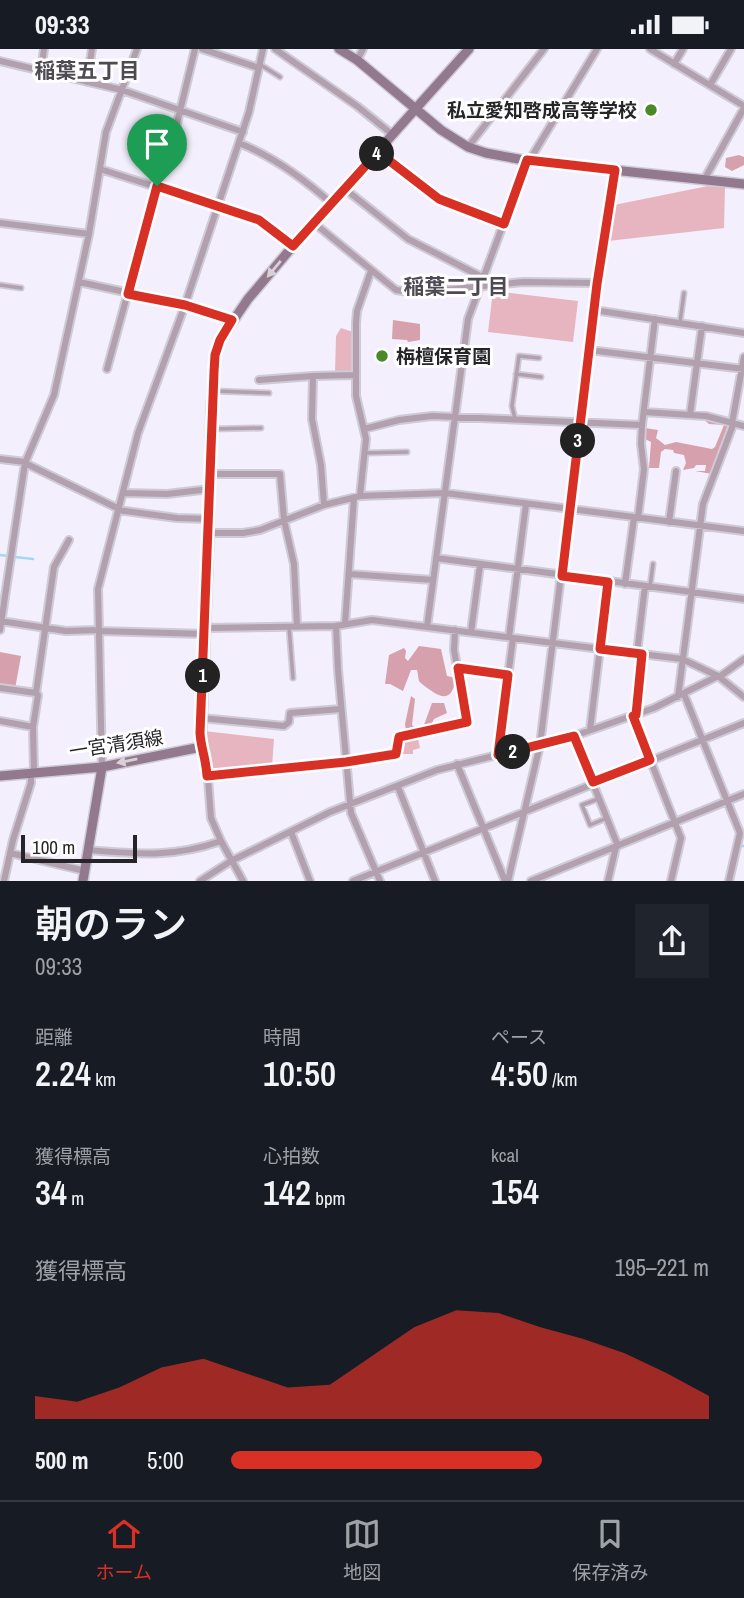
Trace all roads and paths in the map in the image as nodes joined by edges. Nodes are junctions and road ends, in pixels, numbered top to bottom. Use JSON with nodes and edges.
{"nodes":[{"id":1,"x":44,"y":49,"type":"edge"},
{"id":2,"x":92,"y":49,"type":"edge"},
{"id":3,"x":137,"y":49,"type":"edge"},
{"id":4,"x":195,"y":49,"type":"edge"},
{"id":5,"x":202,"y":49,"type":"edge"},
{"id":6,"x":262,"y":49,"type":"edge"},
{"id":7,"x":275,"y":49,"type":"edge"},
{"id":8,"x":339,"y":49,"type":"edge"},
{"id":9,"x":363,"y":49,"type":"edge"},
{"id":10,"x":469,"y":49,"type":"edge"},
{"id":11,"x":544,"y":49,"type":"edge"},
{"id":12,"x":587,"y":49,"type":"edge"},
{"id":13,"x":650,"y":49,"type":"edge"},
{"id":14,"x":683,"y":49,"type":"edge"},
{"id":15,"x":731,"y":49,"type":"edge"},
{"id":16,"x":595,"y":51,"type":"edge"},
{"id":17,"x":357,"y":59,"type":"junction"},
{"id":18,"x":0,"y":61,"type":"edge"},
{"id":19,"x":674,"y":64,"type":"junction"},
{"id":20,"x":259,"y":66,"type":"junction"},
{"id":21,"x":41,"y":71,"type":"junction"},
{"id":22,"x":280,"y":77,"type":"dead end"},
{"id":23,"x":87,"y":82,"type":"junction"},
{"id":24,"x":709,"y":85,"type":"junction"},
{"id":25,"x":122,"y":90,"type":"junction"},
{"id":26,"x":744,"y":107,"type":"edge"},
{"id":27,"x":417,"y":108,"type":"junction"},
{"id":28,"x":181,"y":111,"type":"junction"},
{"id":29,"x":243,"y":132,"type":"junction"},
{"id":30,"x":393,"y":135,"type":"junction"},
{"id":31,"x":239,"y":143,"type":"junction"},
{"id":32,"x":468,"y":146,"type":"junction"},
{"id":33,"x":378,"y":152,"type":"junction"},
{"id":34,"x":144,"y":153,"type":"dead end"},
{"id":35,"x":167,"y":159,"type":"junction"},
{"id":36,"x":528,"y":161,"type":"junction"},
{"id":37,"x":100,"y":169,"type":"junction"},
{"id":38,"x":615,"y":170,"type":"junction"},
{"id":39,"x":704,"y":180,"type":"junction"},
{"id":40,"x":744,"y":184,"type":"edge"},
{"id":41,"x":156,"y":186,"type":"junction"},
{"id":42,"x":345,"y":189,"type":"junction"},
{"id":43,"x":332,"y":204,"type":"junction"},
{"id":44,"x":218,"y":205,"type":"junction"},
{"id":45,"x":0,"y":223,"type":"edge"},
{"id":46,"x":314,"y":223,"type":"junction"},
{"id":47,"x":504,"y":224,"type":"junction"},
{"id":48,"x":89,"y":234,"type":"junction"},
{"id":49,"x":293,"y":246,"type":"junction"},
{"id":50,"x":371,"y":271,"type":"junction"},
{"id":51,"x":79,"y":282,"type":"junction"},
{"id":52,"x":482,"y":282,"type":"junction"},
{"id":53,"x":597,"y":283,"type":"junction"},
{"id":54,"x":0,"y":285,"type":"edge"},
{"id":55,"x":21,"y":288,"type":"dead end"},
{"id":56,"x":684,"y":293,"type":"dead end"},
{"id":57,"x":128,"y":294,"type":"junction"},
{"id":58,"x":185,"y":305,"type":"junction"},
{"id":59,"x":594,"y":310,"type":"junction"},
{"id":60,"x":655,"y":319,"type":"junction"},
{"id":61,"x":232,"y":320,"type":"junction"},
{"id":62,"x":680,"y":323,"type":"junction"},
{"id":63,"x":702,"y":327,"type":"junction"},
{"id":64,"x":744,"y":333,"type":"edge"},
{"id":65,"x":589,"y":350,"type":"junction"},
{"id":66,"x":744,"y":357,"type":"edge"},
{"id":67,"x":539,"y":358,"type":"dead end"},
{"id":68,"x":650,"y":358,"type":"junction"},
{"id":69,"x":697,"y":363,"type":"junction"},
{"id":70,"x":107,"y":369,"type":"dead end"},
{"id":71,"x":743,"y":369,"type":"edge"},
{"id":72,"x":516,"y":374,"type":"junction"},
{"id":73,"x":354,"y":375,"type":"junction"},
{"id":74,"x":313,"y":376,"type":"junction"},
{"id":75,"x":541,"y":377,"type":"dead end"},
{"id":76,"x":259,"y":380,"type":"dead end"},
{"id":77,"x":212,"y":390,"type":"junction"},
{"id":78,"x":269,"y":393,"type":"dead end"},
{"id":79,"x":644,"y":412,"type":"junction"},
{"id":80,"x":690,"y":415,"type":"junction"},
{"id":81,"x":455,"y":417,"type":"junction"},
{"id":82,"x":515,"y":419,"type":"junction"},
{"id":83,"x":580,"y":422,"type":"junction"},
{"id":84,"x":732,"y":424,"type":"junction"},
{"id":85,"x":642,"y":425,"type":"junction"},
{"id":86,"x":744,"y":426,"type":"edge"},
{"id":87,"x":261,"y":428,"type":"dead end"},
{"id":88,"x":211,"y":429,"type":"junction"},
{"id":89,"x":364,"y":429,"type":"junction"},
{"id":90,"x":407,"y":452,"type":"dead end"},
{"id":91,"x":365,"y":453,"type":"junction"},
{"id":92,"x":0,"y":459,"type":"edge"},
{"id":93,"x":25,"y":463,"type":"junction"},
{"id":94,"x":676,"y":471,"type":"dead end"},
{"id":95,"x":210,"y":474,"type":"junction"},
{"id":96,"x":210,"y":489,"type":"junction"},
{"id":97,"x":123,"y":493,"type":"junction"},
{"id":98,"x":445,"y":493,"type":"junction"},
{"id":99,"x":357,"y":497,"type":"junction"},
{"id":100,"x":526,"y":504,"type":"junction"},
{"id":101,"x":324,"y":505,"type":"junction"},
{"id":102,"x":118,"y":509,"type":"junction"},
{"id":103,"x":570,"y":510,"type":"junction"},
{"id":104,"x":636,"y":518,"type":"junction"},
{"id":105,"x":209,"y":519,"type":"junction"},
{"id":106,"x":284,"y":520,"type":"junction"},
{"id":107,"x":669,"y":522,"type":"junction"},
{"id":108,"x":700,"y":526,"type":"junction"},
{"id":109,"x":744,"y":531,"type":"edge"},
{"id":110,"x":209,"y":533,"type":"junction"},
{"id":111,"x":69,"y":540,"type":"dead end"},
{"id":112,"x":436,"y":558,"type":"junction"},
{"id":113,"x":653,"y":564,"type":"dead end"},
{"id":114,"x":480,"y":565,"type":"junction"},
{"id":115,"x":518,"y":570,"type":"junction"},
{"id":116,"x":349,"y":574,"type":"junction"},
{"id":117,"x":562,"y":576,"type":"junction"},
{"id":118,"x":433,"y":580,"type":"junction"},
{"id":119,"x":608,"y":582,"type":"junction"},
{"id":120,"x":625,"y":584,"type":"junction"},
{"id":121,"x":647,"y":587,"type":"junction"},
{"id":122,"x":691,"y":592,"type":"junction"},
{"id":123,"x":744,"y":599,"type":"edge"},
{"id":124,"x":1,"y":621,"type":"edge"},
{"id":125,"x":345,"y":624,"type":"junction"},
{"id":126,"x":293,"y":626,"type":"junction"},
{"id":127,"x":336,"y":626,"type":"junction"},
{"id":128,"x":427,"y":627,"type":"junction"},
{"id":129,"x":46,"y":628,"type":"junction"},
{"id":130,"x":0,"y":630,"type":"edge"},
{"id":131,"x":455,"y":630,"type":"junction"},
{"id":132,"x":99,"y":631,"type":"junction"},
{"id":133,"x":205,"y":631,"type":"junction"},
{"id":134,"x":471,"y":632,"type":"junction"},
{"id":135,"x":511,"y":637,"type":"junction"},
{"id":136,"x":553,"y":643,"type":"junction"},
{"id":137,"x":600,"y":649,"type":"junction"},
{"id":138,"x":639,"y":654,"type":"junction"},
{"id":139,"x":682,"y":659,"type":"junction"},
{"id":140,"x":744,"y":659,"type":"edge"},
{"id":141,"x":458,"y":668,"type":"junction"},
{"id":142,"x":508,"y":675,"type":"junction"},
{"id":143,"x":718,"y":677,"type":"junction"},
{"id":144,"x":293,"y":678,"type":"dead end"},
{"id":145,"x":0,"y":688,"type":"edge"},
{"id":146,"x":36,"y":693,"type":"junction"},
{"id":147,"x":681,"y":695,"type":"junction"},
{"id":148,"x":744,"y":697,"type":"edge"},
{"id":149,"x":341,"y":709,"type":"junction"},
{"id":150,"x":634,"y":715,"type":"junction"},
{"id":151,"x":201,"y":718,"type":"junction"},
{"id":152,"x":0,"y":721,"type":"edge"},
{"id":153,"x":744,"y":723,"type":"edge"},
{"id":154,"x":33,"y":727,"type":"junction"},
{"id":155,"x":590,"y":730,"type":"junction"},
{"id":156,"x":574,"y":736,"type":"junction"},
{"id":157,"x":702,"y":739,"type":"junction"},
{"id":158,"x":540,"y":745,"type":"junction"},
{"id":159,"x":201,"y":747,"type":"junction"},
{"id":160,"x":498,"y":755,"type":"junction"},
{"id":161,"x":650,"y":760,"type":"junction"},
{"id":162,"x":346,"y":762,"type":"junction"},
{"id":163,"x":457,"y":764,"type":"junction"},
{"id":164,"x":102,"y":767,"type":"junction"},
{"id":165,"x":33,"y":772,"type":"junction"},
{"id":166,"x":0,"y":776,"type":"edge"},
{"id":167,"x":207,"y":776,"type":"junction"},
{"id":168,"x":593,"y":782,"type":"junction"},
{"id":169,"x":398,"y":787,"type":"junction"},
{"id":170,"x":744,"y":795,"type":"edge"},
{"id":171,"x":599,"y":798,"type":"junction"},
{"id":172,"x":727,"y":801,"type":"junction"},
{"id":173,"x":351,"y":805,"type":"junction"},
{"id":174,"x":525,"y":810,"type":"junction"},
{"id":175,"x":607,"y":818,"type":"junction"},
{"id":176,"x":675,"y":823,"type":"junction"},
{"id":177,"x":482,"y":827,"type":"junction"},
{"id":178,"x":291,"y":832,"type":"junction"},
{"id":179,"x":221,"y":841,"type":"junction"},
{"id":180,"x":617,"y":846,"type":"junction"},
{"id":181,"x":88,"y":850,"type":"junction"},
{"id":182,"x":424,"y":852,"type":"junction"},
{"id":183,"x":10,"y":853,"type":"junction"},
{"id":184,"x":231,"y":861,"type":"junction"},
{"id":185,"x":4,"y":866,"type":"edge"},
{"id":186,"x":376,"y":871,"type":"junction"},
{"id":187,"x":84,"y":876,"type":"edge"},
{"id":188,"x":4,"y":880,"type":"edge"},
{"id":189,"x":200,"y":880,"type":"edge"},
{"id":190,"x":243,"y":880,"type":"edge"},
{"id":191,"x":310,"y":880,"type":"edge"},
{"id":192,"x":353,"y":880,"type":"edge"},
{"id":193,"x":380,"y":880,"type":"edge"},
{"id":194,"x":435,"y":880,"type":"edge"},
{"id":195,"x":507,"y":880,"type":"edge"},
{"id":196,"x":531,"y":880,"type":"edge"},
{"id":197,"x":608,"y":880,"type":"edge"},
{"id":198,"x":671,"y":880,"type":"edge"},
{"id":199,"x":729,"y":880,"type":"edge"}],
"edges":[{"from":1,"to":21,"type":"street"},
{"from":2,"to":23,"type":"street"},
{"from":3,"to":25,"type":"street"},
{"from":4,"to":28,"type":"street"},
{"from":5,"to":20,"type":"street"},
{"from":6,"to":20,"type":"street"},
{"from":7,"to":30,"type":"street"},
{"from":8,"to":17,"type":"main road"},
{"from":9,"to":17,"type":"street"},
{"from":10,"to":27,"type":"main road"},
{"from":11,"to":32,"type":"street"},
{"from":12,"to":16,"type":"street"},
{"from":13,"to":19,"type":"street"},
{"from":14,"to":19,"type":"street"},
{"from":15,"to":24,"type":"street"},
{"from":16,"to":36,"type":"street"},
{"from":17,"to":27,"type":"main road"},
{"from":18,"to":21,"type":"street"},
{"from":19,"to":24,"type":"street"},
{"from":20,"to":22,"type":"lane"},
{"from":20,"to":29,"type":"street"},
{"from":21,"to":23,"type":"street"},
{"from":23,"to":25,"type":"street"},
{"from":24,"to":26,"type":"street"},
{"from":25,"to":28,"type":"street"},
{"from":25,"to":37,"type":"street"},
{"from":26,"to":39,"type":"street"},
{"from":27,"to":30,"type":"main road"},
{"from":27,"to":32,"type":"main road"},
{"from":28,"to":29,"type":"street"},
{"from":28,"to":35,"type":"street"},
{"from":29,"to":31,"type":"street"},
{"from":30,"to":33,"type":"main road"},
{"from":31,"to":43,"type":"street"},
{"from":31,"to":44,"type":"street"},
{"from":32,"to":36,"type":"main road"},
{"from":33,"to":42,"type":"main road"},
{"from":33,"to":47,"type":"street"},
{"from":34,"to":35,"type":"lane"},
{"from":35,"to":41,"type":"street"},
{"from":36,"to":38,"type":"main road"},
{"from":36,"to":47,"type":"street"},
{"from":37,"to":41,"type":"street"},
{"from":37,"to":48,"type":"street"},
{"from":38,"to":39,"type":"main road"},
{"from":38,"to":53,"type":"street"},
{"from":39,"to":40,"type":"main road"},
{"from":41,"to":44,"type":"street"},
{"from":41,"to":57,"type":"street"},
{"from":42,"to":43,"type":"main road"},
{"from":42,"to":52,"type":"street"},
{"from":43,"to":46,"type":"main road"},
{"from":44,"to":49,"type":"street"},
{"from":44,"to":58,"type":"street"},
{"from":45,"to":48,"type":"street"},
{"from":46,"to":49,"type":"main road"},
{"from":46,"to":50,"type":"street"},
{"from":47,"to":52,"type":"street"},
{"from":48,"to":51,"type":"street"},
{"from":49,"to":61,"type":"main road","one_way":true},
{"from":50,"to":52,"type":"street"},
{"from":50,"to":73,"type":"street"},
{"from":51,"to":57,"type":"street"},
{"from":51,"to":93,"type":"street"},
{"from":52,"to":53,"type":"street"},
{"from":52,"to":81,"type":"street"},
{"from":53,"to":59,"type":"street"},
{"from":54,"to":55,"type":"lane"},
{"from":56,"to":62,"type":"lane"},
{"from":57,"to":58,"type":"street"},
{"from":57,"to":70,"type":"street"},
{"from":58,"to":61,"type":"street"},
{"from":58,"to":97,"type":"street"},
{"from":59,"to":60,"type":"street"},
{"from":59,"to":65,"type":"street"},
{"from":60,"to":62,"type":"street"},
{"from":60,"to":68,"type":"street"},
{"from":61,"to":77,"type":"main road"},
{"from":62,"to":63,"type":"street"},
{"from":63,"to":64,"type":"street"},
{"from":63,"to":69,"type":"street"},
{"from":65,"to":68,"type":"street"},
{"from":65,"to":83,"type":"street"},
{"from":66,"to":71,"type":"street"},
{"from":67,"to":72,"type":"lane"},
{"from":68,"to":69,"type":"street"},
{"from":68,"to":79,"type":"street"},
{"from":69,"to":71,"type":"street"},
{"from":69,"to":80,"type":"street"},
{"from":71,"to":84,"type":"street"},
{"from":72,"to":75,"type":"lane"},
{"from":72,"to":82,"type":"lane"},
{"from":73,"to":74,"type":"street"},
{"from":73,"to":89,"type":"street"},
{"from":74,"to":76,"type":"street"},
{"from":74,"to":101,"type":"street"},
{"from":77,"to":78,"type":"lane"},
{"from":77,"to":88,"type":"main road"},
{"from":79,"to":80,"type":"street"},
{"from":79,"to":85,"type":"street"},
{"from":80,"to":84,"type":"street"},
{"from":81,"to":82,"type":"street"},
{"from":81,"to":89,"type":"street"},
{"from":81,"to":98,"type":"street"},
{"from":82,"to":83,"type":"street"},
{"from":83,"to":85,"type":"street"},
{"from":83,"to":103,"type":"street"},
{"from":84,"to":86,"type":"street"},
{"from":84,"to":108,"type":"street"},
{"from":85,"to":104,"type":"street"},
{"from":87,"to":88,"type":"lane"},
{"from":88,"to":95,"type":"main road"},
{"from":89,"to":91,"type":"street"},
{"from":90,"to":91,"type":"lane"},
{"from":91,"to":99,"type":"street"},
{"from":92,"to":93,"type":"street"},
{"from":93,"to":102,"type":"street"},
{"from":93,"to":124,"type":"street"},
{"from":94,"to":107,"type":"street"},
{"from":95,"to":96,"type":"main road"},
{"from":95,"to":106,"type":"street"},
{"from":96,"to":97,"type":"street"},
{"from":96,"to":105,"type":"main road"},
{"from":97,"to":102,"type":"street"},
{"from":98,"to":99,"type":"street"},
{"from":98,"to":100,"type":"street"},
{"from":98,"to":112,"type":"street"},
{"from":99,"to":101,"type":"street"},
{"from":99,"to":116,"type":"street"},
{"from":100,"to":103,"type":"street"},
{"from":100,"to":115,"type":"street"},
{"from":101,"to":106,"type":"street"},
{"from":102,"to":105,"type":"street"},
{"from":102,"to":132,"type":"street"},
{"from":103,"to":104,"type":"street"},
{"from":103,"to":117,"type":"street"},
{"from":104,"to":107,"type":"street"},
{"from":104,"to":120,"type":"street"},
{"from":105,"to":110,"type":"main road"},
{"from":106,"to":110,"type":"street"},
{"from":106,"to":126,"type":"street"},
{"from":107,"to":108,"type":"street"},
{"from":108,"to":109,"type":"street"},
{"from":108,"to":122,"type":"street"},
{"from":110,"to":133,"type":"main road"},
{"from":111,"to":129,"type":"street"},
{"from":112,"to":114,"type":"street"},
{"from":112,"to":118,"type":"street"},
{"from":113,"to":121,"type":"lane"},
{"from":114,"to":115,"type":"street"},
{"from":114,"to":134,"type":"street"},
{"from":115,"to":117,"type":"street"},
{"from":115,"to":135,"type":"street"},
{"from":116,"to":118,"type":"street"},
{"from":116,"to":125,"type":"street"},
{"from":117,"to":119,"type":"street"},
{"from":117,"to":136,"type":"street"},
{"from":118,"to":128,"type":"street"},
{"from":119,"to":120,"type":"street"},
{"from":119,"to":137,"type":"street"},
{"from":120,"to":121,"type":"street"},
{"from":121,"to":122,"type":"street"},
{"from":121,"to":138,"type":"street"},
{"from":122,"to":123,"type":"street"},
{"from":122,"to":139,"type":"street"},
{"from":124,"to":129,"type":"street"},
{"from":124,"to":130,"type":"street"},
{"from":125,"to":127,"type":"street"},
{"from":125,"to":128,"type":"street"},
{"from":126,"to":127,"type":"street"},
{"from":126,"to":133,"type":"street"},
{"from":126,"to":144,"type":"lane"},
{"from":127,"to":149,"type":"street"},
{"from":128,"to":131,"type":"street"},
{"from":129,"to":132,"type":"street"},
{"from":129,"to":146,"type":"street"},
{"from":131,"to":134,"type":"street"},
{"from":131,"to":141,"type":"street"},
{"from":132,"to":133,"type":"street"},
{"from":132,"to":164,"type":"street"},
{"from":133,"to":151,"type":"main road"},
{"from":134,"to":135,"type":"street"},
{"from":135,"to":136,"type":"street"},
{"from":135,"to":142,"type":"street"},
{"from":136,"to":137,"type":"street"},
{"from":136,"to":158,"type":"street"},
{"from":137,"to":138,"type":"street"},
{"from":137,"to":155,"type":"street"},
{"from":138,"to":139,"type":"street"},
{"from":138,"to":150,"type":"street"},
{"from":139,"to":143,"type":"street"},
{"from":139,"to":147,"type":"street"},
{"from":140,"to":143,"type":"street"},
{"from":141,"to":142,"type":"street"},
{"from":141,"to":162,"type":"street"},
{"from":142,"to":160,"type":"street"},
{"from":143,"to":147,"type":"street"},
{"from":143,"to":148,"type":"street"},
{"from":145,"to":146,"type":"street"},
{"from":146,"to":154,"type":"street"},
{"from":147,"to":150,"type":"street"},
{"from":147,"to":157,"type":"street"},
{"from":149,"to":151,"type":"street"},
{"from":149,"to":162,"type":"street"},
{"from":150,"to":155,"type":"street"},
{"from":150,"to":161,"type":"street"},
{"from":151,"to":159,"type":"main road"},
{"from":152,"to":154,"type":"street"},
{"from":153,"to":157,"type":"street"},
{"from":154,"to":165,"type":"street"},
{"from":155,"to":156,"type":"street"},
{"from":156,"to":158,"type":"street"},
{"from":156,"to":168,"type":"street"},
{"from":157,"to":161,"type":"street"},
{"from":157,"to":172,"type":"street"},
{"from":158,"to":160,"type":"street"},
{"from":158,"to":174,"type":"street"},
{"from":159,"to":164,"type":"main road","name":"一宮清須線","one_way":true},
{"from":159,"to":167,"type":"street"},
{"from":160,"to":163,"type":"street"},
{"from":161,"to":168,"type":"street"},
{"from":161,"to":176,"type":"street"},
{"from":162,"to":167,"type":"street"},
{"from":162,"to":173,"type":"street"},
{"from":163,"to":169,"type":"street"},
{"from":163,"to":177,"type":"street"},
{"from":164,"to":165,"type":"main road","name":"一宮清須線"},
{"from":164,"to":181,"type":"main road"},
{"from":165,"to":166,"type":"main road","name":"一宮清須線"},
{"from":165,"to":183,"type":"street"},
{"from":167,"to":179,"type":"street"},
{"from":168,"to":171,"type":"street"},
{"from":168,"to":174,"type":"street"},
{"from":169,"to":173,"type":"street"},
{"from":169,"to":182,"type":"street"},
{"from":170,"to":172,"type":"street"},
{"from":171,"to":175,"type":"street"},
{"from":171,"to":175,"type":"lane"},
{"from":172,"to":176,"type":"street"},
{"from":172,"to":199,"type":"street"},
{"from":173,"to":178,"type":"street"},
{"from":173,"to":186,"type":"street"},
{"from":174,"to":177,"type":"street"},
{"from":174,"to":195,"type":"street"},
{"from":175,"to":180,"type":"street"},
{"from":176,"to":180,"type":"street"},
{"from":176,"to":198,"type":"street"},
{"from":177,"to":182,"type":"street"},
{"from":177,"to":195,"type":"street"},
{"from":178,"to":184,"type":"street"},
{"from":178,"to":191,"type":"street"},
{"from":179,"to":181,"type":"street"},
{"from":179,"to":184,"type":"street"},
{"from":180,"to":196,"type":"street"},
{"from":180,"to":197,"type":"street"},
{"from":181,"to":187,"type":"main road"},
{"from":182,"to":186,"type":"street"},
{"from":182,"to":194,"type":"street"},
{"from":183,"to":185,"type":"street"},
{"from":183,"to":187,"type":"street"},
{"from":184,"to":189,"type":"street"},
{"from":184,"to":190,"type":"street"},
{"from":185,"to":188,"type":"street"},
{"from":186,"to":192,"type":"street"},
{"from":186,"to":193,"type":"street"}]}
